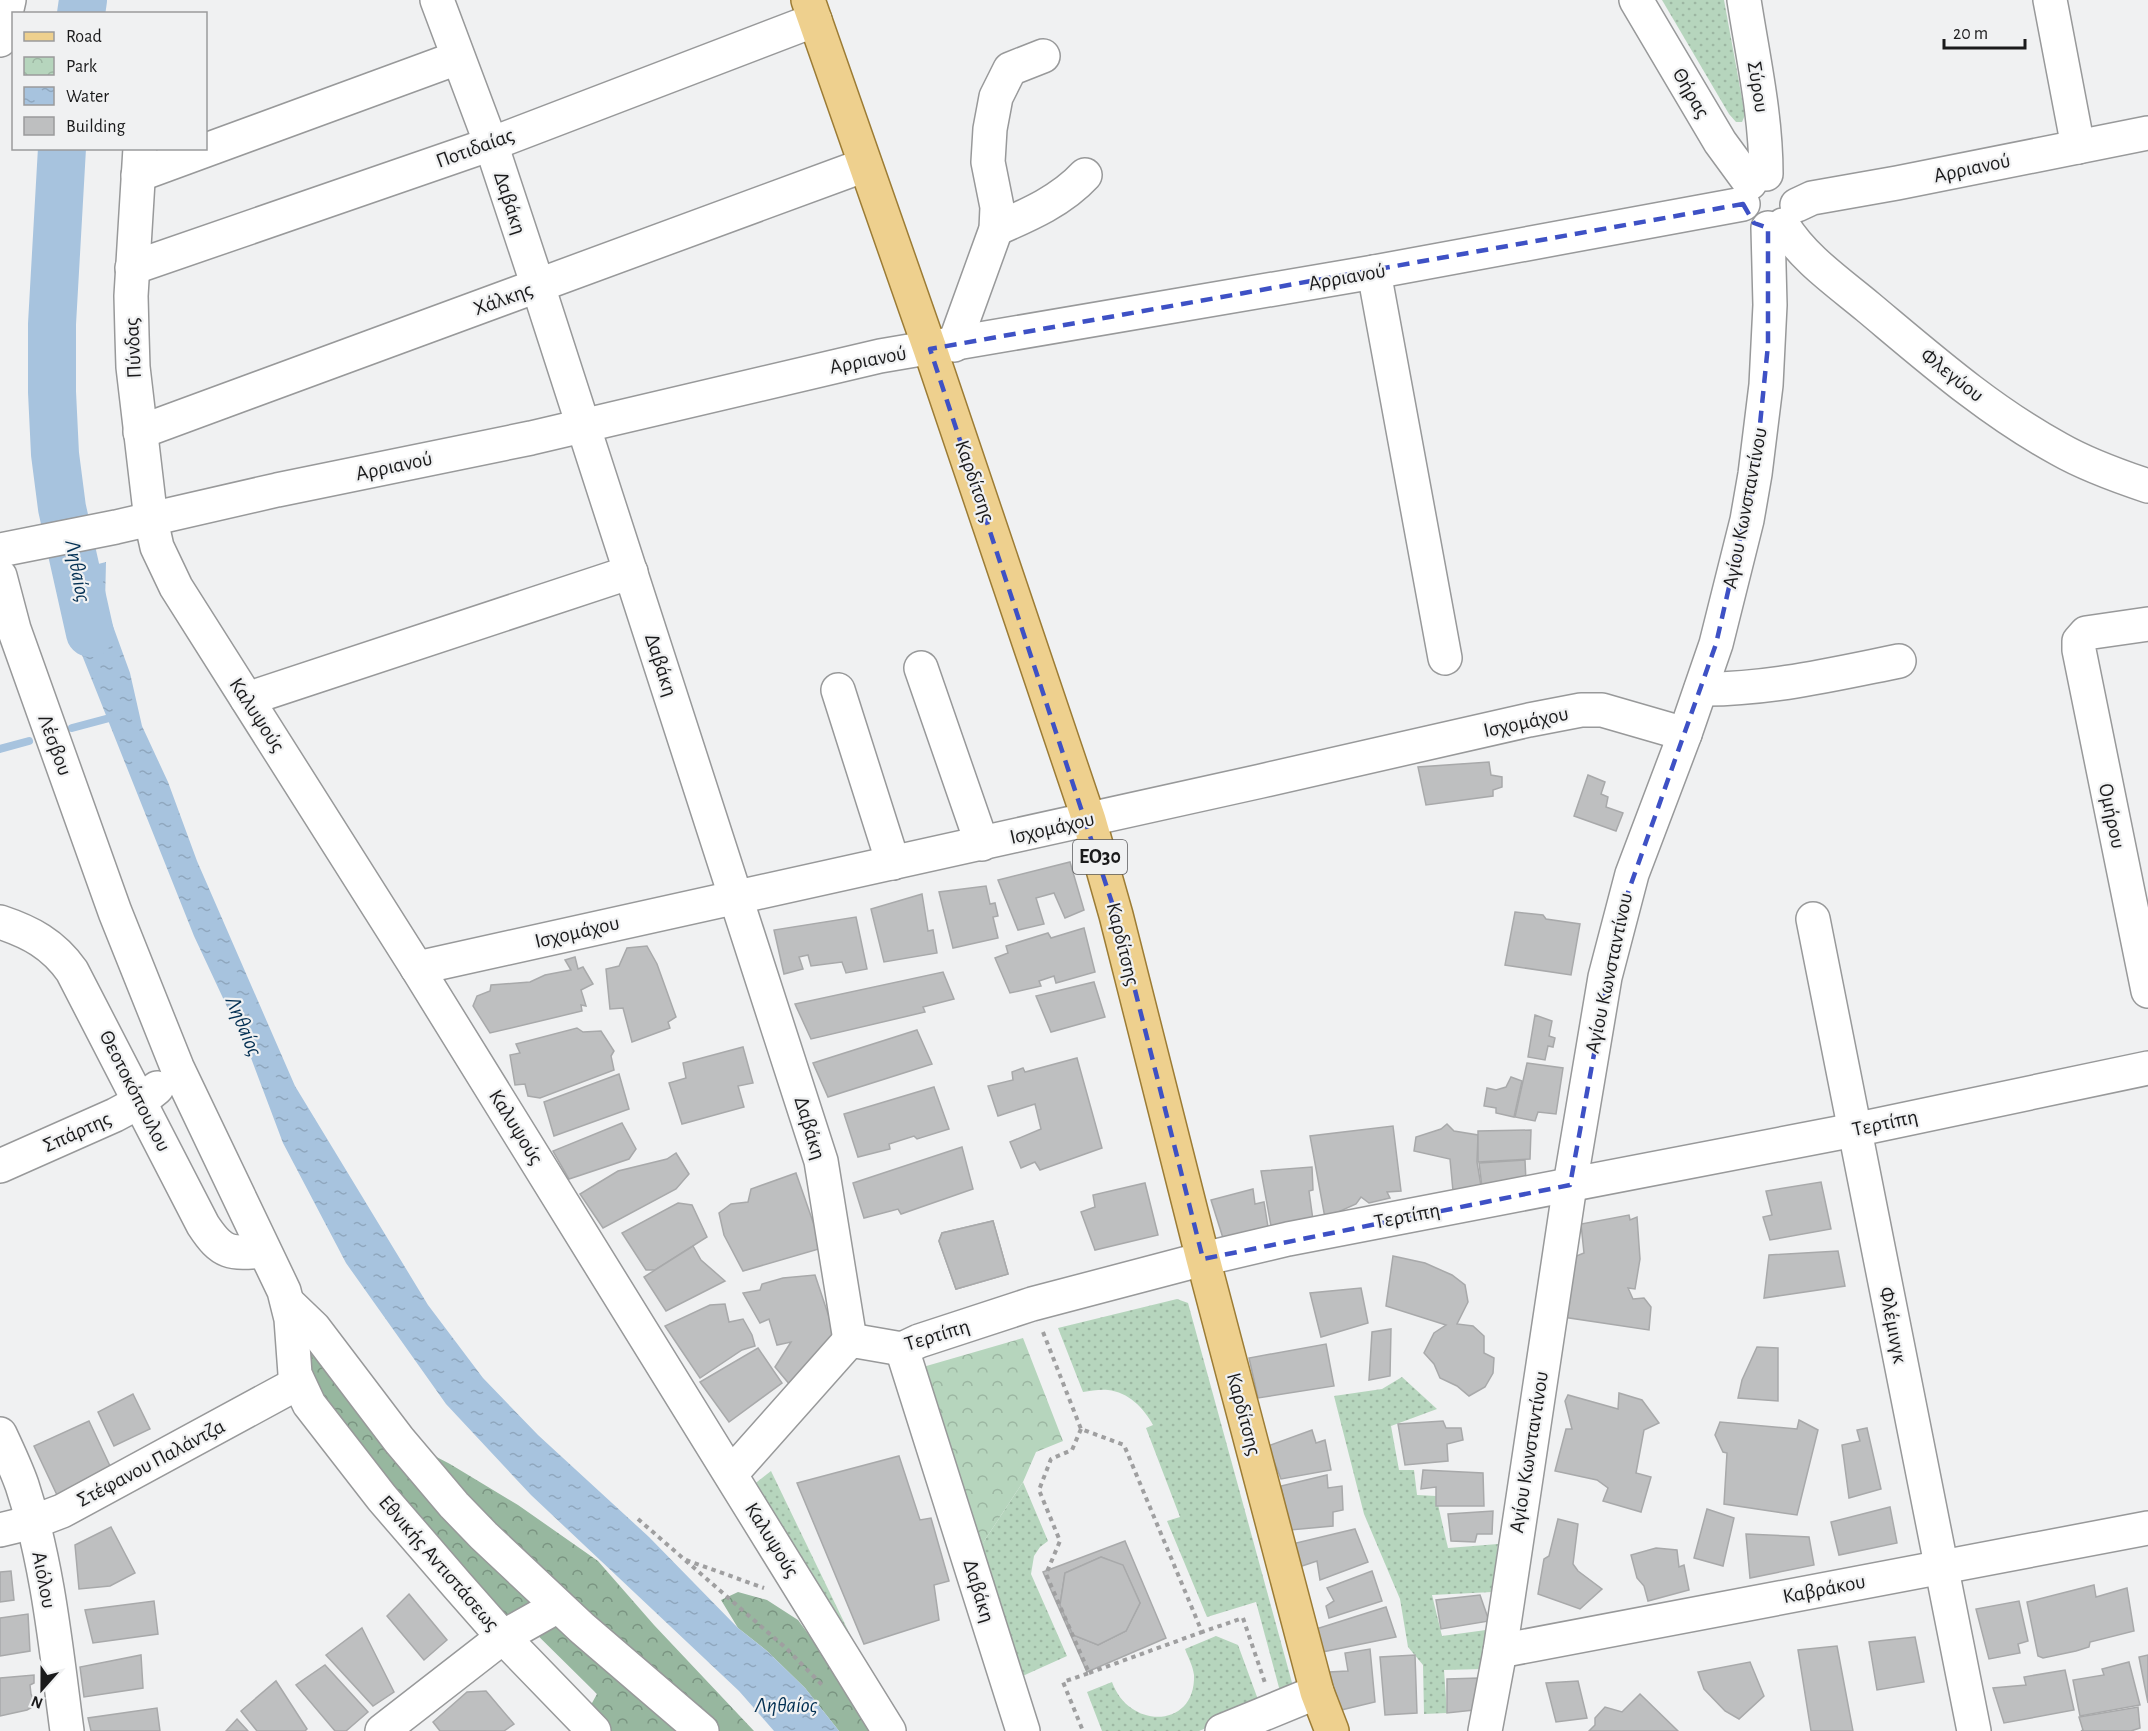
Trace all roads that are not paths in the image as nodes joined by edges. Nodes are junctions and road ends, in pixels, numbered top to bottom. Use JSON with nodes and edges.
{"nodes":[{"id":1,"x":9,"y":0,"type":"edge"},
{"id":2,"x":437,"y":0,"type":"edge"},
{"id":3,"x":1636,"y":0,"type":"edge"},
{"id":4,"x":1744,"y":0,"type":"edge"},
{"id":5,"x":2050,"y":0,"type":"edge"},
{"id":6,"x":812,"y":10,"type":"edge"},
{"id":7,"x":0,"y":40,"type":"edge"},
{"id":8,"x":1043,"y":56,"type":"dead end"},
{"id":9,"x":457,"y":58,"type":"junction"},
{"id":10,"x":2148,"y":133,"type":"edge"},
{"id":11,"x":207,"y":140,"type":"edge"},
{"id":12,"x":490,"y":144,"type":"junction"},
{"id":13,"x":2078,"y":147,"type":"junction"},
{"id":14,"x":176,"y":150,"type":"edge"},
{"id":15,"x":139,"y":162,"type":"edge"},
{"id":16,"x":865,"y":165,"type":"junction"},
{"id":17,"x":1085,"y":175,"type":"dead end"},
{"id":18,"x":1753,"y":187,"type":"junction"},
{"id":19,"x":1783,"y":219,"type":"junction"},
{"id":20,"x":996,"y":229,"type":"junction"},
{"id":21,"x":132,"y":267,"type":"junction"},
{"id":22,"x":1374,"y":272,"type":"junction"},
{"id":23,"x":538,"y":285,"type":"junction"},
{"id":24,"x":942,"y":347,"type":"junction"},
{"id":25,"x":583,"y":425,"type":"junction"},
{"id":26,"x":140,"y":432,"type":"junction"},
{"id":27,"x":2148,"y":486,"type":"edge"},
{"id":28,"x":151,"y":520,"type":"junction"},
{"id":29,"x":2,"y":558,"type":"edge"},
{"id":30,"x":631,"y":572,"type":"junction"},
{"id":31,"x":2148,"y":624,"type":"edge"},
{"id":32,"x":1445,"y":658,"type":"dead end"},
{"id":33,"x":1899,"y":661,"type":"dead end"},
{"id":34,"x":921,"y":668,"type":"dead end"},
{"id":35,"x":1701,"y":689,"type":"junction"},
{"id":36,"x":838,"y":690,"type":"dead end"},
{"id":37,"x":248,"y":699,"type":"junction"},
{"id":38,"x":1685,"y":734,"type":"junction"},
{"id":39,"x":1089,"y":820,"type":"junction"},
{"id":40,"x":982,"y":844,"type":"junction"},
{"id":41,"x":893,"y":863,"type":"junction"},
{"id":42,"x":736,"y":895,"type":"junction"},
{"id":43,"x":1813,"y":919,"type":"dead end"},
{"id":44,"x":0,"y":922,"type":"edge"},
{"id":45,"x":417,"y":968,"type":"junction"},
{"id":46,"x":2148,"y":991,"type":"edge"},
{"id":47,"x":177,"y":1067,"type":"junction"},
{"id":48,"x":2148,"y":1068,"type":"edge"},
{"id":49,"x":141,"y":1101,"type":"junction"},
{"id":50,"x":1854,"y":1130,"type":"junction"},
{"id":51,"x":0,"y":1166,"type":"edge"},
{"id":52,"x":1570,"y":1185,"type":"junction"},
{"id":53,"x":264,"y":1251,"type":"junction"},
{"id":54,"x":1203,"y":1259,"type":"junction"},
{"id":55,"x":288,"y":1303,"type":"junction"},
{"id":56,"x":850,"y":1340,"type":"junction"},
{"id":57,"x":902,"y":1349,"type":"junction"},
{"id":58,"x":298,"y":1383,"type":"junction"},
{"id":59,"x":0,"y":1434,"type":"edge"},
{"id":60,"x":735,"y":1481,"type":"junction"},
{"id":61,"x":33,"y":1522,"type":"junction"},
{"id":62,"x":2148,"y":1528,"type":"edge"},
{"id":63,"x":0,"y":1530,"type":"edge"},
{"id":64,"x":1941,"y":1567,"type":"junction"},
{"id":65,"x":558,"y":1606,"type":"junction"},
{"id":66,"x":504,"y":1637,"type":"junction"},
{"id":67,"x":1500,"y":1651,"type":"junction"},
{"id":68,"x":1317,"y":1692,"type":"junction"},
{"id":69,"x":67,"y":1731,"type":"edge"},
{"id":70,"x":382,"y":1731,"type":"edge"},
{"id":71,"x":594,"y":1731,"type":"edge"},
{"id":72,"x":702,"y":1731,"type":"edge"},
{"id":73,"x":890,"y":1731,"type":"edge"},
{"id":74,"x":1023,"y":1731,"type":"edge"},
{"id":75,"x":1222,"y":1731,"type":"edge"},
{"id":76,"x":1332,"y":1731,"type":"edge"},
{"id":77,"x":1485,"y":1731,"type":"edge"},
{"id":78,"x":1974,"y":1731,"type":"edge"}],
"edges":[{"from":1,"to":7,"type":"street"},
{"from":2,"to":9,"type":"street","name":"Δαβάκη"},
{"from":3,"to":18,"type":"street","name":"Θήρας"},
{"from":4,"to":18,"type":"street","name":"Σύρου"},
{"from":5,"to":13,"type":"street"},
{"from":6,"to":12,"type":"street","name":"Ποτιδαίας"},
{"from":6,"to":16,"type":"main road","name":"Καρδίτσης","number":"ΕΟ30"},
{"from":8,"to":20,"type":"street"},
{"from":9,"to":11,"type":"street","name":"Πύνδας"},
{"from":9,"to":12,"type":"street","name":"Δαβάκη"},
{"from":10,"to":13,"type":"street","name":"Αρριανού"},
{"from":12,"to":21,"type":"street","name":"Ποτιδαίας"},
{"from":12,"to":23,"type":"street","name":"Δαβάκη"},
{"from":13,"to":19,"type":"street","name":"Αρριανού"},
{"from":14,"to":15,"type":"street","name":"Πύνδας"},
{"from":15,"to":21,"type":"street","name":"Πύνδας"},
{"from":16,"to":23,"type":"street","name":"Χάλκης"},
{"from":16,"to":24,"type":"main road","name":"Καρδίτσης","number":"ΕΟ30"},
{"from":17,"to":20,"type":"street"},
{"from":18,"to":19,"type":"street"},
{"from":18,"to":19,"type":"street"},
{"from":18,"to":22,"type":"street","name":"Αρριανού"},
{"from":19,"to":27,"type":"street","name":"Φλεγύου"},
{"from":19,"to":35,"type":"street","name":"Αγίου Κωνσταντίνου"},
{"from":20,"to":24,"type":"street"},
{"from":21,"to":26,"type":"street","name":"Πύνδας"},
{"from":22,"to":24,"type":"street","name":"Αρριανού"},
{"from":22,"to":32,"type":"street"},
{"from":23,"to":25,"type":"street","name":"Δαβάκη"},
{"from":23,"to":26,"type":"street","name":"Χάλκης"},
{"from":24,"to":25,"type":"street","name":"Αρριανού"},
{"from":24,"to":39,"type":"main road","name":"Καρδίτσης","number":"ΕΟ30"},
{"from":25,"to":28,"type":"street","name":"Αρριανού"},
{"from":25,"to":30,"type":"street","name":"Δαβάκη"},
{"from":26,"to":28,"type":"street","name":"Πύνδας"},
{"from":28,"to":29,"type":"street","name":"Αρριανού"},
{"from":28,"to":37,"type":"street","name":"Καλυψούς"},
{"from":29,"to":47,"type":"street","name":"Λέσβου"},
{"from":30,"to":37,"type":"street"},
{"from":30,"to":42,"type":"street","name":"Δαβάκη"},
{"from":31,"to":46,"type":"street","name":"Ομήρου"},
{"from":33,"to":35,"type":"street"},
{"from":34,"to":40,"type":"street"},
{"from":35,"to":38,"type":"street","name":"Αγίου Κωνσταντίνου"},
{"from":36,"to":41,"type":"street"},
{"from":37,"to":45,"type":"street","name":"Καλυψούς"},
{"from":38,"to":39,"type":"street","name":"Ισχομάχου"},
{"from":38,"to":52,"type":"street","name":"Αγίου Κωνσταντίνου"},
{"from":39,"to":40,"type":"street","name":"Ισχομάχου"},
{"from":39,"to":54,"type":"main road","name":"Καρδίτσης","number":"ΕΟ30"},
{"from":40,"to":41,"type":"street","name":"Ισχομάχου"},
{"from":41,"to":42,"type":"street","name":"Ισχομάχου"},
{"from":42,"to":45,"type":"street","name":"Ισχομάχου"},
{"from":42,"to":56,"type":"street","name":"Δαβάκη"},
{"from":43,"to":50,"type":"street","name":"Φλέμινγκ"},
{"from":44,"to":49,"type":"street","name":"Θεοτοκόπουλου"},
{"from":45,"to":60,"type":"street","name":"Καλυψούς"},
{"from":47,"to":49,"type":"street","name":"Σπάρτης"},
{"from":47,"to":53,"type":"street","name":"Λέσβου"},
{"from":48,"to":50,"type":"street","name":"Τερτίπη"},
{"from":49,"to":51,"type":"street","name":"Σπάρτης"},
{"from":49,"to":53,"type":"street","name":"Θεοτοκόπουλου"},
{"from":50,"to":52,"type":"street","name":"Τερτίπη"},
{"from":50,"to":64,"type":"street","name":"Φλέμινγκ"},
{"from":52,"to":54,"type":"street","name":"Τερτίπη"},
{"from":52,"to":67,"type":"street","name":"Αγίου Κωνσταντίνου"},
{"from":53,"to":55,"type":"street","name":"Λέσβου"},
{"from":54,"to":57,"type":"street","name":"Τερτίπη"},
{"from":54,"to":68,"type":"main road","name":"Καρδίτσης","number":"ΕΟ30"},
{"from":55,"to":58,"type":"street"},
{"from":55,"to":65,"type":"street"},
{"from":56,"to":57,"type":"street","name":"Τερτίπη"},
{"from":56,"to":60,"type":"street"},
{"from":57,"to":74,"type":"street","name":"Δαβάκη"},
{"from":58,"to":61,"type":"street","name":"Στέφανου Παλάντζα"},
{"from":58,"to":66,"type":"street","name":"Εθνικής Αντιστάσεως"},
{"from":59,"to":61,"type":"street","name":"Αιόλου"},
{"from":60,"to":73,"type":"street","name":"Καλυψούς"},
{"from":61,"to":63,"type":"street","name":"Στέφανου Παλάντζα"},
{"from":61,"to":69,"type":"street","name":"Αιόλου"},
{"from":62,"to":64,"type":"street","name":"Καβράκου"},
{"from":64,"to":67,"type":"street","name":"Καβράκου"},
{"from":64,"to":78,"type":"street","name":"Φλέμινγκ"},
{"from":65,"to":66,"type":"street"},
{"from":65,"to":72,"type":"street"},
{"from":66,"to":70,"type":"street"},
{"from":66,"to":71,"type":"street","name":"Εθνικής Αντιστάσεως"},
{"from":67,"to":77,"type":"street","name":"Αγίου Κωνσταντίνου"},
{"from":68,"to":75,"type":"street"},
{"from":68,"to":76,"type":"main road","name":"Καρδίτσης","number":"ΕΟ30"}]}
